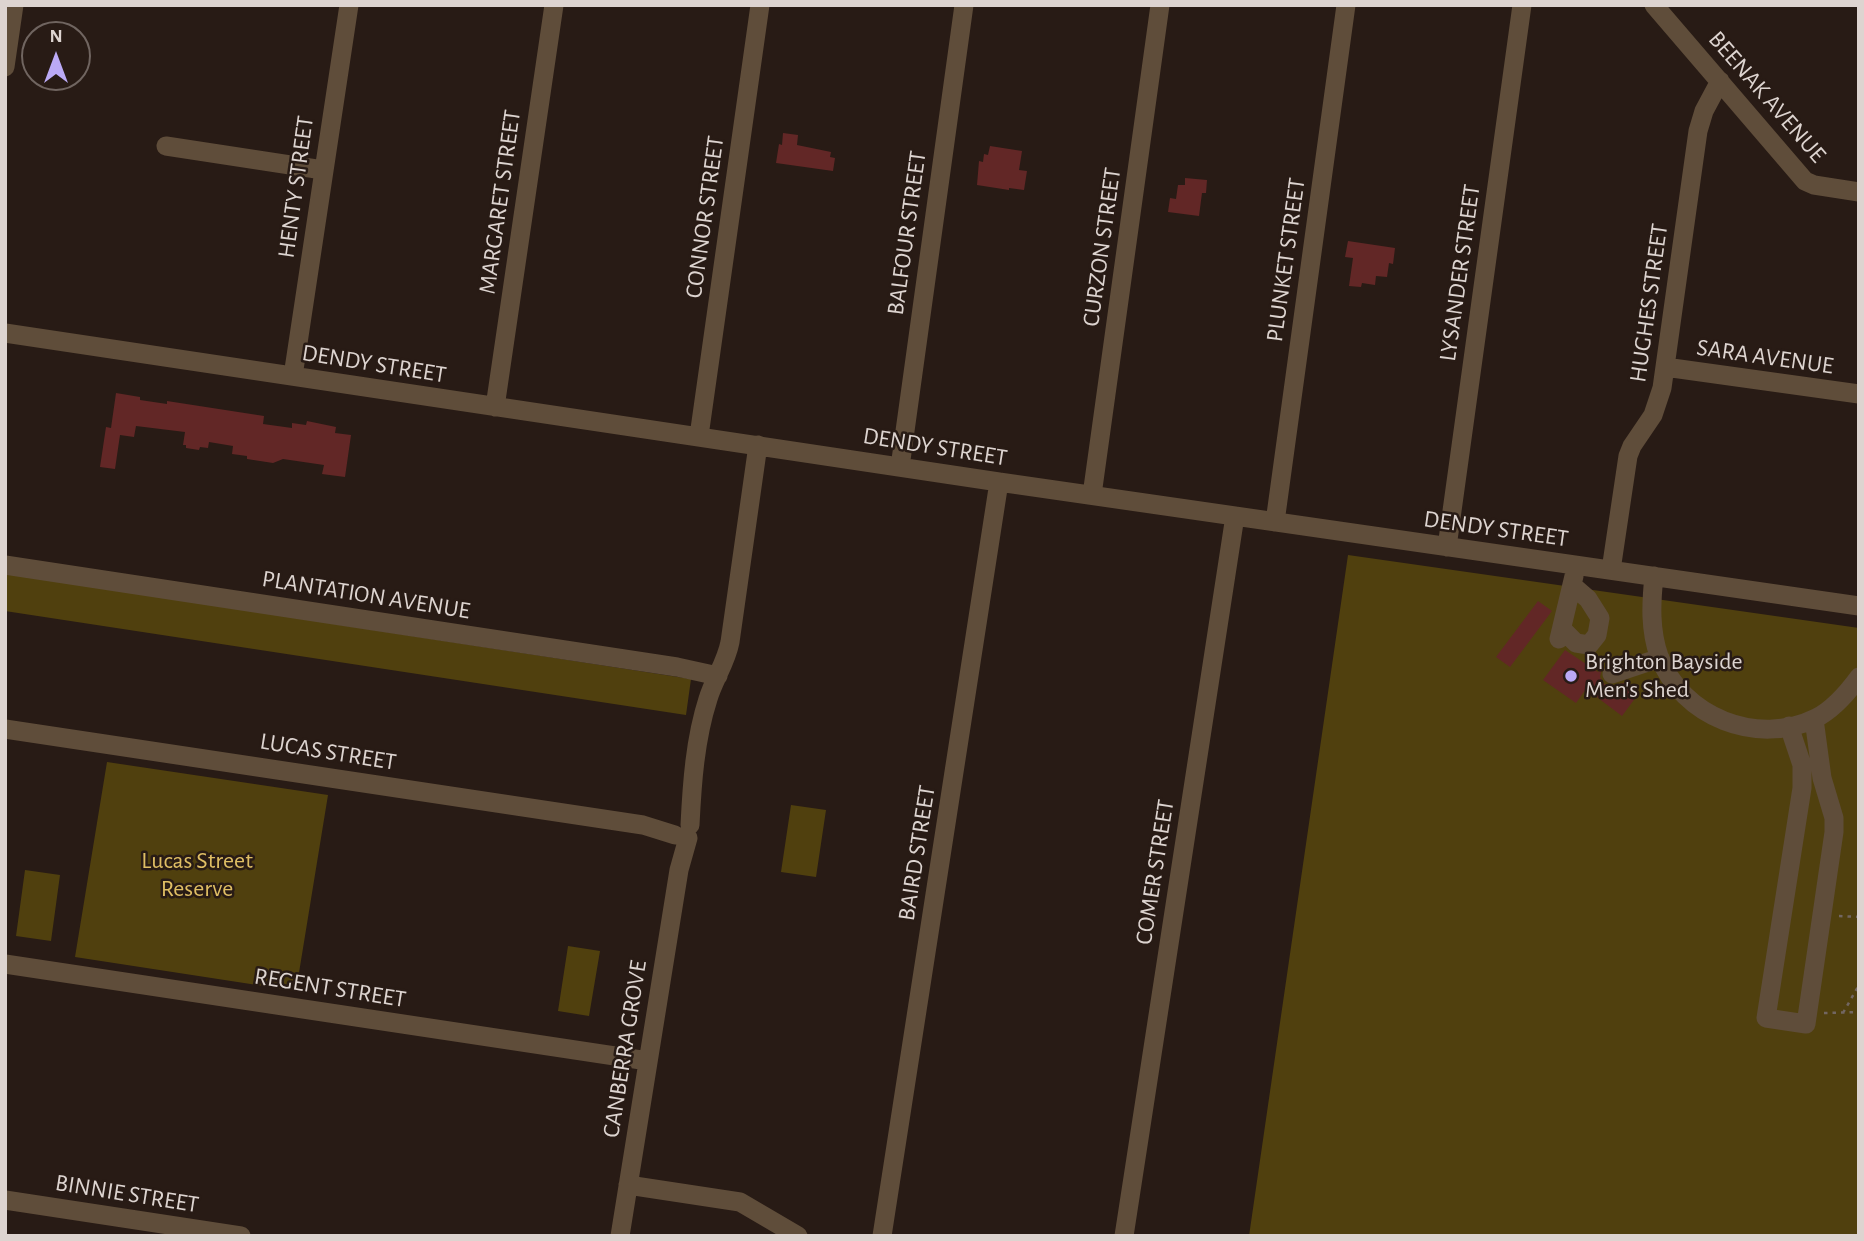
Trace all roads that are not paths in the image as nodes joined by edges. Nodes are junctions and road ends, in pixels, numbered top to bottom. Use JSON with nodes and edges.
{"nodes":[{"id":1,"x":349,"y":5,"type":"edge"},
{"id":2,"x":554,"y":5,"type":"edge"},
{"id":3,"x":760,"y":5,"type":"edge"},
{"id":4,"x":964,"y":5,"type":"edge"},
{"id":5,"x":1160,"y":5,"type":"edge"},
{"id":6,"x":1346,"y":5,"type":"edge"},
{"id":7,"x":1522,"y":5,"type":"edge"},
{"id":8,"x":1654,"y":5,"type":"edge"},
{"id":9,"x":11,"y":6,"type":"edge"},
{"id":10,"x":5,"y":67,"type":"edge"},
{"id":11,"x":1720,"y":81,"type":"junction"},
{"id":12,"x":166,"y":146,"type":"dead end"},
{"id":13,"x":323,"y":170,"type":"junction"},
{"id":14,"x":1859,"y":192,"type":"edge"},
{"id":15,"x":5,"y":333,"type":"edge"},
{"id":16,"x":1665,"y":368,"type":"junction"},
{"id":17,"x":293,"y":376,"type":"junction"},
{"id":18,"x":1859,"y":394,"type":"edge"},
{"id":19,"x":495,"y":407,"type":"junction"},
{"id":20,"x":699,"y":436,"type":"junction"},
{"id":21,"x":758,"y":445,"type":"junction"},
{"id":22,"x":900,"y":467,"type":"junction"},
{"id":23,"x":999,"y":482,"type":"junction"},
{"id":24,"x":1092,"y":495,"type":"junction"},
{"id":25,"x":1235,"y":516,"type":"junction"},
{"id":26,"x":1275,"y":522,"type":"junction"},
{"id":27,"x":1447,"y":547,"type":"junction"},
{"id":28,"x":5,"y":565,"type":"edge"},
{"id":29,"x":1576,"y":565,"type":"junction"},
{"id":30,"x":1611,"y":570,"type":"junction"},
{"id":31,"x":1654,"y":576,"type":"junction"},
{"id":32,"x":1573,"y":586,"type":"junction"},
{"id":33,"x":1859,"y":606,"type":"edge"},
{"id":34,"x":1660,"y":658,"type":"junction"},
{"id":35,"x":1612,"y":674,"type":"dead end"},
{"id":36,"x":718,"y":676,"type":"junction"},
{"id":37,"x":1859,"y":677,"type":"edge"},
{"id":38,"x":1814,"y":719,"type":"junction"},
{"id":39,"x":1788,"y":726,"type":"junction"},
{"id":40,"x":5,"y":729,"type":"edge"},
{"id":41,"x":1812,"y":772,"type":"junction"},
{"id":42,"x":681,"y":830,"type":"junction"},
{"id":43,"x":5,"y":964,"type":"edge"},
{"id":44,"x":648,"y":1061,"type":"junction"},
{"id":45,"x":628,"y":1185,"type":"junction"},
{"id":46,"x":5,"y":1200,"type":"edge"},
{"id":47,"x":883,"y":1234,"type":"edge"},
{"id":48,"x":241,"y":1236,"type":"edge"},
{"id":49,"x":620,"y":1236,"type":"edge"},
{"id":50,"x":798,"y":1236,"type":"edge"},
{"id":51,"x":1124,"y":1236,"type":"edge"}],
"edges":[{"from":1,"to":13,"type":"street","name":"HENTY STREET"},
{"from":2,"to":19,"type":"street","name":"MARGARET STREET"},
{"from":3,"to":20,"type":"street","name":"CONNOR STREET"},
{"from":4,"to":22,"type":"street","name":"BALFOUR STREET"},
{"from":5,"to":24,"type":"street","name":"CURZON STREET"},
{"from":6,"to":26,"type":"street","name":"PLUNKET STREET"},
{"from":7,"to":27,"type":"street","name":"LYSANDER STREET"},
{"from":8,"to":11,"type":"street","name":"BEENAK AVENUE"},
{"from":9,"to":10,"type":"street"},
{"from":11,"to":14,"type":"street","name":"BEENAK AVENUE"},
{"from":11,"to":16,"type":"street","name":"HUGHES STREET"},
{"from":12,"to":13,"type":"street"},
{"from":13,"to":17,"type":"street","name":"HENTY STREET"},
{"from":15,"to":17,"type":"street","name":"DENDY STREET"},
{"from":16,"to":18,"type":"street","name":"SARA AVENUE"},
{"from":16,"to":30,"type":"street","name":"HUGHES STREET"},
{"from":17,"to":19,"type":"street","name":"DENDY STREET"},
{"from":19,"to":20,"type":"street","name":"DENDY STREET"},
{"from":20,"to":21,"type":"street","name":"DENDY STREET"},
{"from":21,"to":22,"type":"street","name":"DENDY STREET"},
{"from":21,"to":36,"type":"street","name":"CANBERRA GROVE"},
{"from":22,"to":23,"type":"street","name":"DENDY STREET"},
{"from":23,"to":24,"type":"street","name":"DENDY STREET"},
{"from":23,"to":47,"type":"street","name":"BAIRD STREET"},
{"from":24,"to":25,"type":"street","name":"DENDY STREET"},
{"from":25,"to":26,"type":"street","name":"DENDY STREET"},
{"from":25,"to":51,"type":"street","name":"COMER STREET"},
{"from":26,"to":27,"type":"street","name":"DENDY STREET"},
{"from":27,"to":29,"type":"street","name":"DENDY STREET"},
{"from":28,"to":36,"type":"street","name":"PLANTATION AVENUE"},
{"from":29,"to":30,"type":"street","name":"DENDY STREET"},
{"from":29,"to":32,"type":"street"},
{"from":30,"to":31,"type":"street","name":"DENDY STREET"},
{"from":31,"to":33,"type":"street","name":"DENDY STREET"},
{"from":31,"to":34,"type":"street"},
{"from":32,"to":32,"type":"street"},
{"from":34,"to":35,"type":"street"},
{"from":34,"to":39,"type":"street"},
{"from":36,"to":42,"type":"street","name":"CANBERRA GROVE"},
{"from":37,"to":38,"type":"street"},
{"from":38,"to":39,"type":"street"},
{"from":38,"to":41,"type":"street"},
{"from":39,"to":41,"type":"street"},
{"from":40,"to":42,"type":"street","name":"LUCAS STREET"},
{"from":41,"to":41,"type":"street"},
{"from":42,"to":44,"type":"street","name":"CANBERRA GROVE"},
{"from":43,"to":44,"type":"street","name":"REGENT STREET"},
{"from":44,"to":45,"type":"street","name":"CANBERRA GROVE"},
{"from":45,"to":49,"type":"street","name":"CANBERRA GROVE"},
{"from":45,"to":50,"type":"street"},
{"from":46,"to":48,"type":"street","name":"BINNIE STREET"}]}
